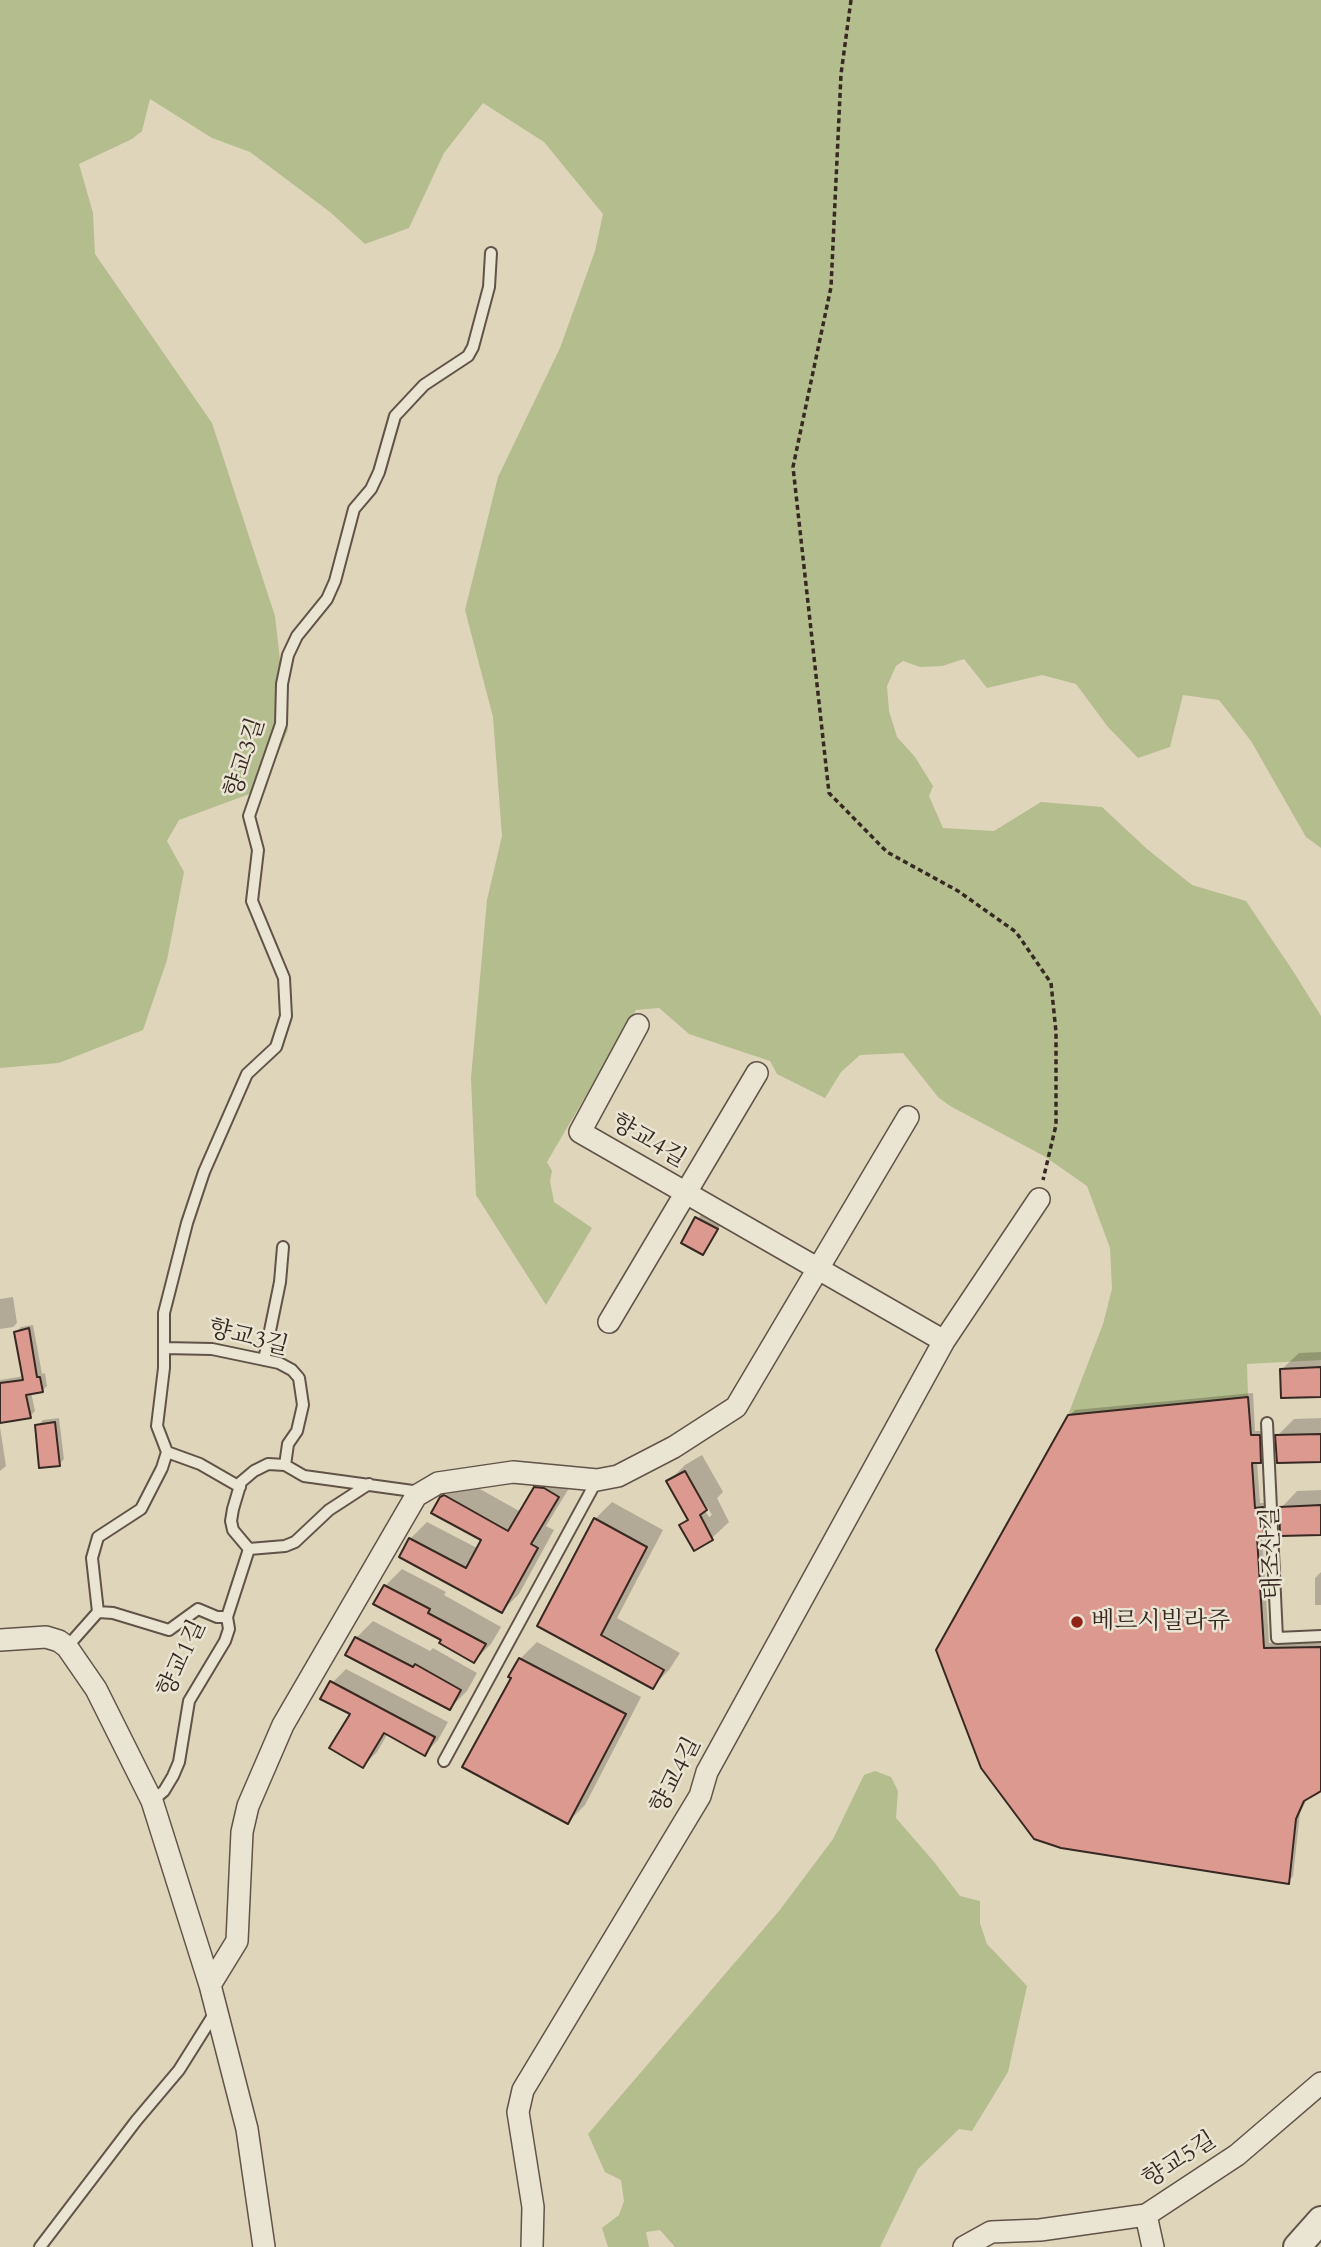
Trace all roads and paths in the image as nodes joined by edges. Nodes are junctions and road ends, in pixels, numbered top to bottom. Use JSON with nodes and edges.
{"nodes":[{"id":1,"x":851,"y":0,"type":"edge"},
{"id":2,"x":491,"y":253,"type":"dead end"},
{"id":3,"x":638,"y":1025,"type":"dead end"},
{"id":4,"x":757,"y":1073,"type":"dead end"},
{"id":5,"x":908,"y":1117,"type":"dead end"},
{"id":6,"x":688,"y":1194,"type":"junction"},
{"id":7,"x":1039,"y":1199,"type":"joint"},
{"id":8,"x":283,"y":1247,"type":"dead end"},
{"id":9,"x":817,"y":1266,"type":"junction"},
{"id":10,"x":609,"y":1322,"type":"dead end"},
{"id":11,"x":944,"y":1341,"type":"junction"},
{"id":12,"x":164,"y":1348,"type":"junction"},
{"id":13,"x":264,"y":1360,"type":"junction"},
{"id":14,"x":1267,"y":1423,"type":"dead end"},
{"id":15,"x":167,"y":1452,"type":"junction"},
{"id":16,"x":285,"y":1465,"type":"junction"},
{"id":17,"x":597,"y":1480,"type":"junction"},
{"id":18,"x":369,"y":1484,"type":"junction"},
{"id":19,"x":240,"y":1487,"type":"junction"},
{"id":20,"x":420,"y":1492,"type":"junction"},
{"id":21,"x":249,"y":1549,"type":"junction"},
{"id":22,"x":98,"y":1612,"type":"junction"},
{"id":23,"x":228,"y":1617,"type":"junction"},
{"id":24,"x":1321,"y":1636,"type":"edge"},
{"id":25,"x":0,"y":1640,"type":"edge"},
{"id":26,"x":67,"y":1647,"type":"junction"},
{"id":27,"x":444,"y":1761,"type":"dead end"},
{"id":28,"x":152,"y":1801,"type":"junction"},
{"id":29,"x":210,"y":1985,"type":"junction"},
{"id":30,"x":216,"y":2011,"type":"junction"},
{"id":31,"x":1321,"y":2083,"type":"edge"},
{"id":32,"x":1146,"y":2215,"type":"junction"},
{"id":33,"x":40,"y":2247,"type":"edge"},
{"id":34,"x":264,"y":2247,"type":"edge"},
{"id":35,"x":532,"y":2247,"type":"edge"},
{"id":36,"x":964,"y":2247,"type":"edge"},
{"id":37,"x":1153,"y":2247,"type":"edge"}],
"edges":[{"from":1,"to":7,"type":"path"},
{"from":2,"to":12,"type":"lane","name":"향교3길"},
{"from":3,"to":6,"type":"street","name":"향교4길"},
{"from":4,"to":6,"type":"street","name":"향교4길"},
{"from":5,"to":9,"type":"street"},
{"from":6,"to":9,"type":"street","name":"향교4길"},
{"from":6,"to":10,"type":"street","name":"향교4길"},
{"from":7,"to":11,"type":"street","name":"향교4길"},
{"from":8,"to":13,"type":"lane"},
{"from":9,"to":11,"type":"street","name":"향교4길"},
{"from":9,"to":17,"type":"street"},
{"from":11,"to":35,"type":"street","name":"향교4길"},
{"from":12,"to":13,"type":"lane","name":"향교3길"},
{"from":12,"to":15,"type":"lane","name":"향교3길"},
{"from":13,"to":16,"type":"lane","name":"향교3길"},
{"from":14,"to":24,"type":"lane","name":"태조산길"},
{"from":15,"to":19,"type":"lane"},
{"from":15,"to":22,"type":"lane"},
{"from":16,"to":18,"type":"lane"},
{"from":16,"to":19,"type":"lane"},
{"from":17,"to":20,"type":"street"},
{"from":17,"to":27,"type":"lane"},
{"from":18,"to":20,"type":"lane"},
{"from":18,"to":21,"type":"lane"},
{"from":19,"to":21,"type":"lane"},
{"from":20,"to":29,"type":"street"},
{"from":21,"to":23,"type":"lane","name":"향교1길"},
{"from":22,"to":23,"type":"lane"},
{"from":22,"to":26,"type":"lane"},
{"from":23,"to":28,"type":"lane","name":"향교1길"},
{"from":25,"to":26,"type":"street"},
{"from":26,"to":28,"type":"street"},
{"from":28,"to":29,"type":"street"},
{"from":29,"to":30,"type":"street"},
{"from":30,"to":33,"type":"lane"},
{"from":30,"to":34,"type":"street"},
{"from":31,"to":32,"type":"street","name":"향교5길"},
{"from":32,"to":36,"type":"street","name":"향교5길"},
{"from":32,"to":37,"type":"street"}]}
